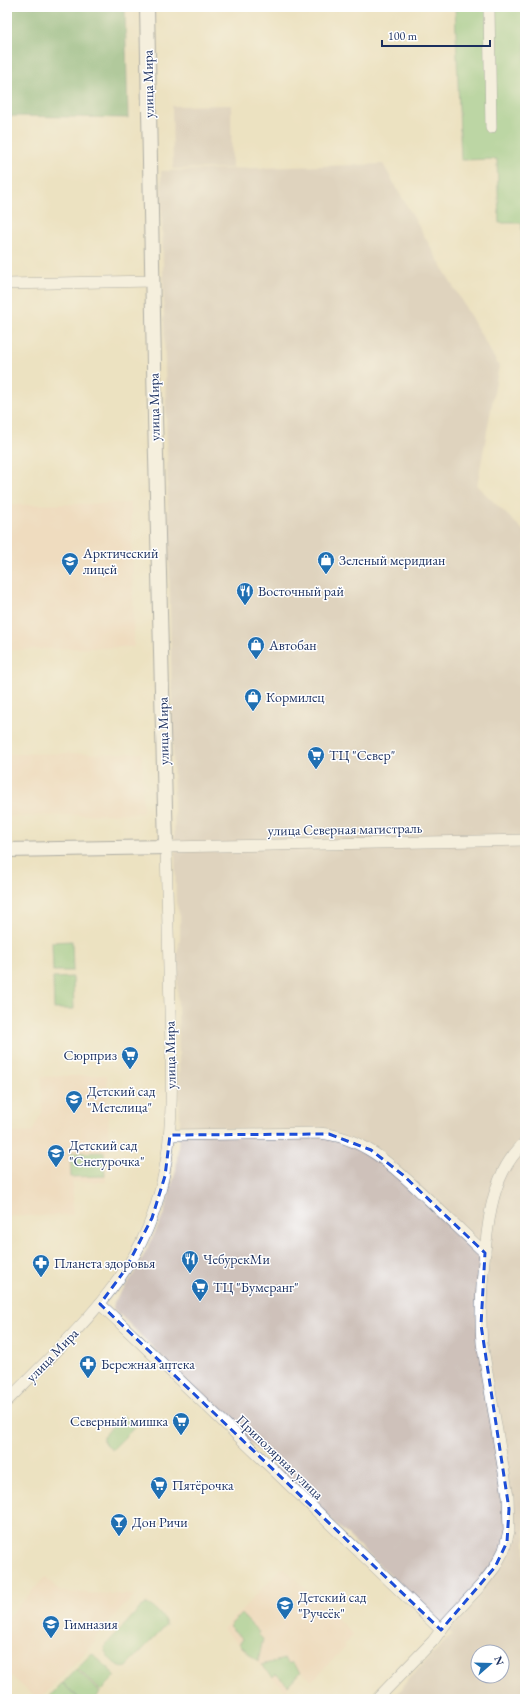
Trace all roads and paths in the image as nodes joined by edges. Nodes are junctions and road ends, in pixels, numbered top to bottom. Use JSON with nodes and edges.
{"nodes":[{"id":1,"x":147,"y":7,"type":"edge"},
{"id":2,"x":489,"y":7,"type":"edge"},
{"id":3,"x":491,"y":128,"type":"dead end"},
{"id":4,"x":152,"y":281,"type":"junction"},
{"id":5,"x":7,"y":284,"type":"edge"},
{"id":6,"x":525,"y":840,"type":"edge"},
{"id":7,"x":166,"y":847,"type":"junction"},
{"id":8,"x":7,"y":850,"type":"edge"},
{"id":9,"x":170,"y":1135,"type":"junction"},
{"id":10,"x":525,"y":1142,"type":"edge"},
{"id":11,"x":485,"y":1254,"type":"junction"},
{"id":12,"x":100,"y":1304,"type":"junction"},
{"id":13,"x":7,"y":1401,"type":"edge"},
{"id":14,"x":441,"y":1630,"type":"junction"},
{"id":15,"x":377,"y":1699,"type":"edge"}],
"edges":[{"from":1,"to":4,"type":"main road","name":"улица Мира"},
{"from":2,"to":3,"type":"street"},
{"from":4,"to":5,"type":"street"},
{"from":4,"to":7,"type":"main road","name":"улица Мира"},
{"from":6,"to":7,"type":"street","name":"улица Северная магистраль"},
{"from":7,"to":8,"type":"main road"},
{"from":7,"to":9,"type":"street","name":"улица Мира"},
{"from":9,"to":11,"type":"street"},
{"from":9,"to":12,"type":"street","name":"улица Мира"},
{"from":10,"to":11,"type":"street"},
{"from":11,"to":14,"type":"street"},
{"from":12,"to":13,"type":"street","name":"улица Мира"},
{"from":12,"to":14,"type":"street","name":"Приполярная улица"},
{"from":14,"to":15,"type":"street"}]}
